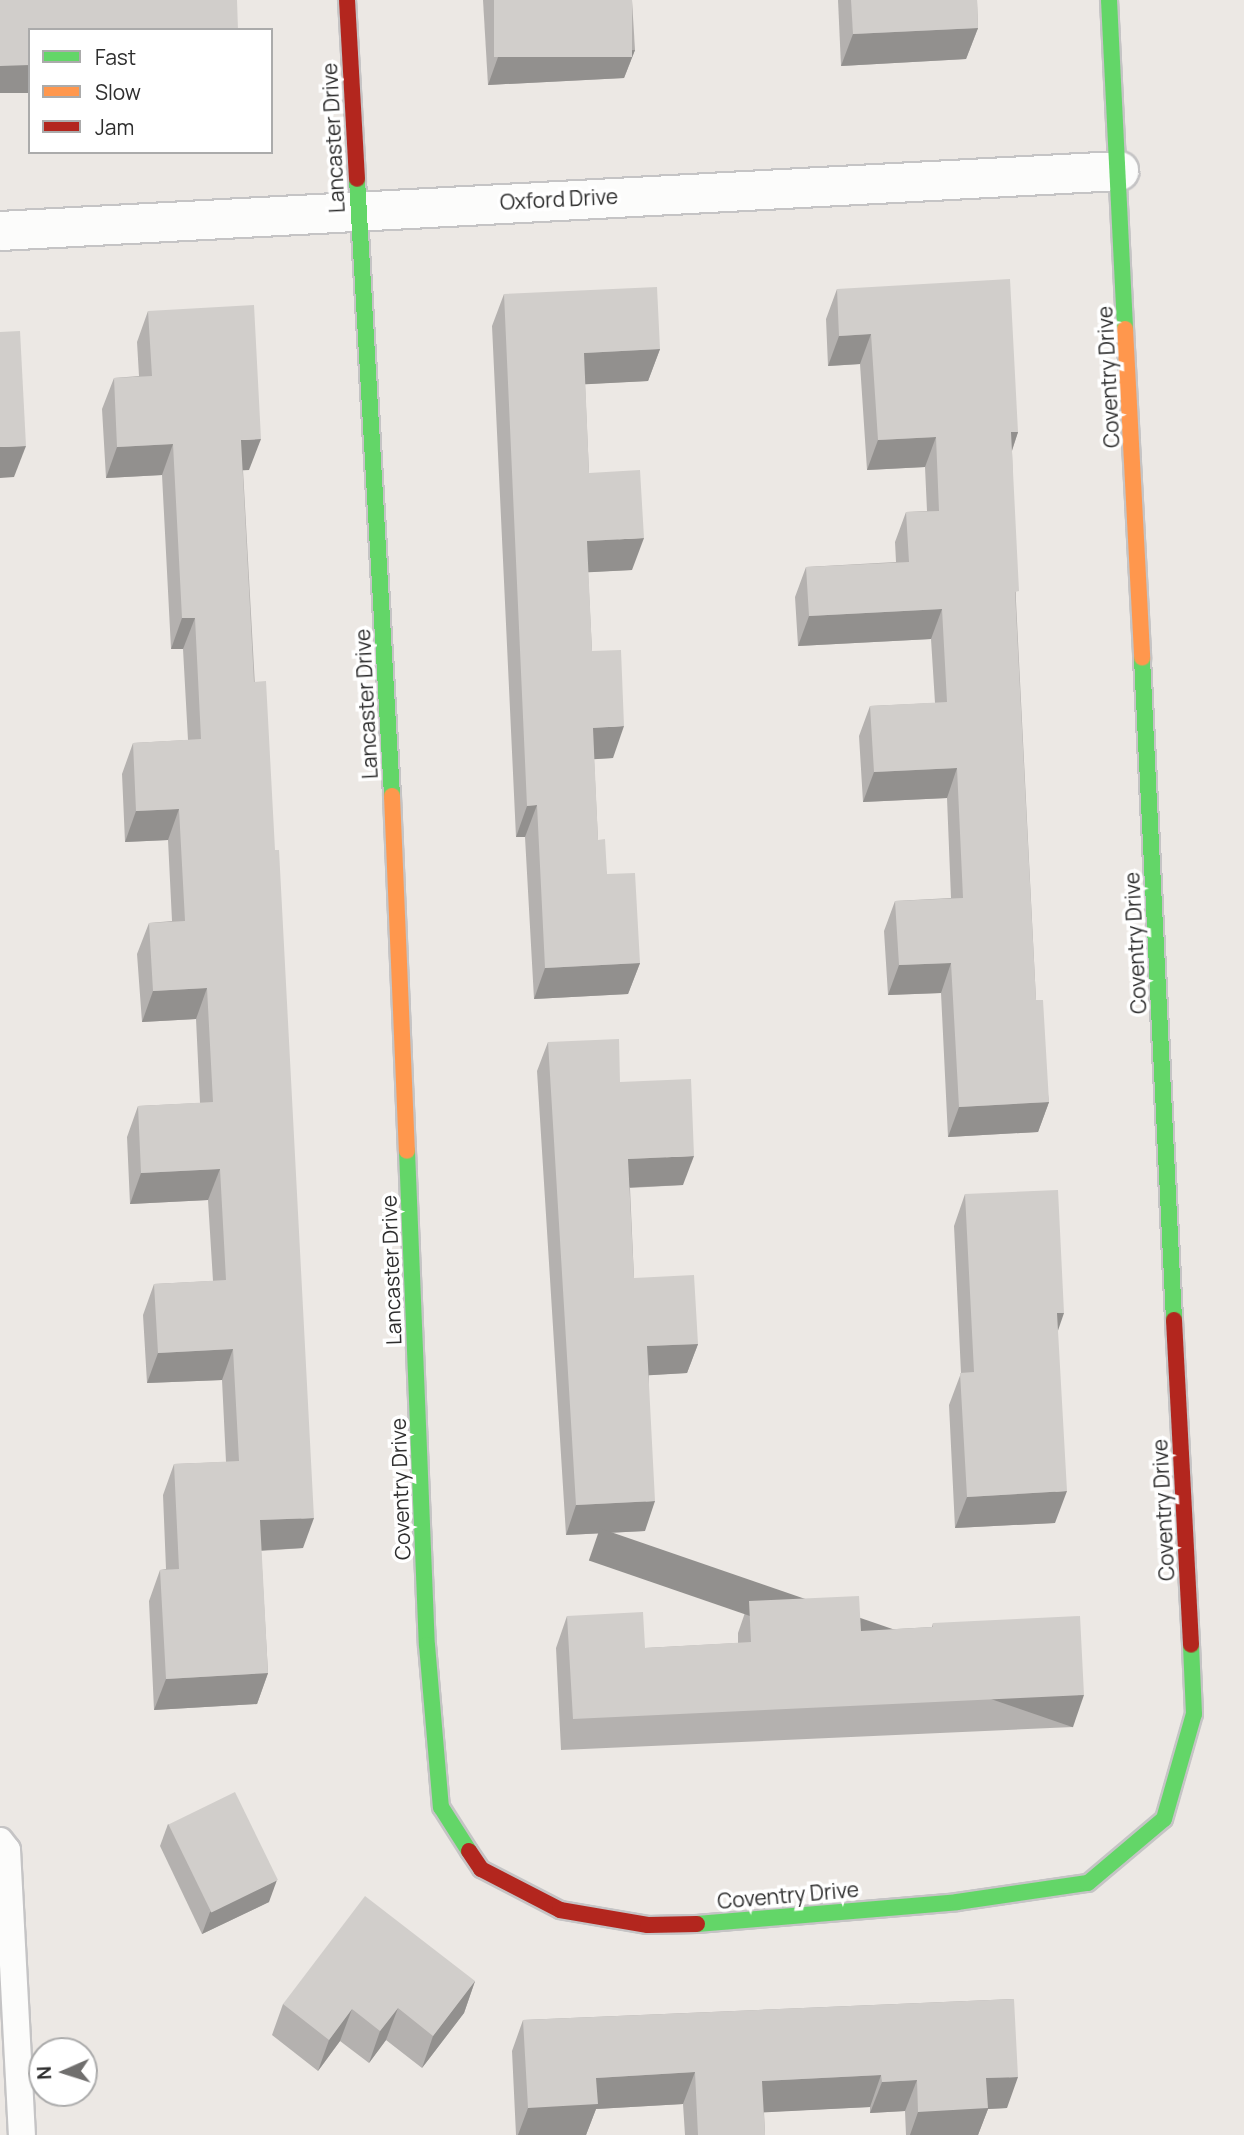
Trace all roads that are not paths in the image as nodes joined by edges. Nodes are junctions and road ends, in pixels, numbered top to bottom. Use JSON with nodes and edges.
{"nodes":[{"id":1,"x":347,"y":0,"type":"edge"},
{"id":2,"x":1109,"y":0,"type":"edge"},
{"id":3,"x":1119,"y":171,"type":"junction"},
{"id":4,"x":357,"y":210,"type":"junction"},
{"id":5,"x":0,"y":231,"type":"edge"},
{"id":6,"x":418,"y":1405,"type":"joint"},
{"id":7,"x":0,"y":1841,"type":"edge"},
{"id":8,"x":22,"y":2135,"type":"edge"}],
"edges":[{"from":1,"to":4,"type":"street","name":"Lancaster Drive"},
{"from":2,"to":3,"type":"street","name":"Coventry Drive"},
{"from":3,"to":4,"type":"street","name":"Oxford Drive"},
{"from":3,"to":6,"type":"street","name":"Coventry Drive"},
{"from":4,"to":5,"type":"street","name":"Oxford Drive"},
{"from":4,"to":6,"type":"street","name":"Lancaster Drive"},
{"from":7,"to":8,"type":"lane"}]}
